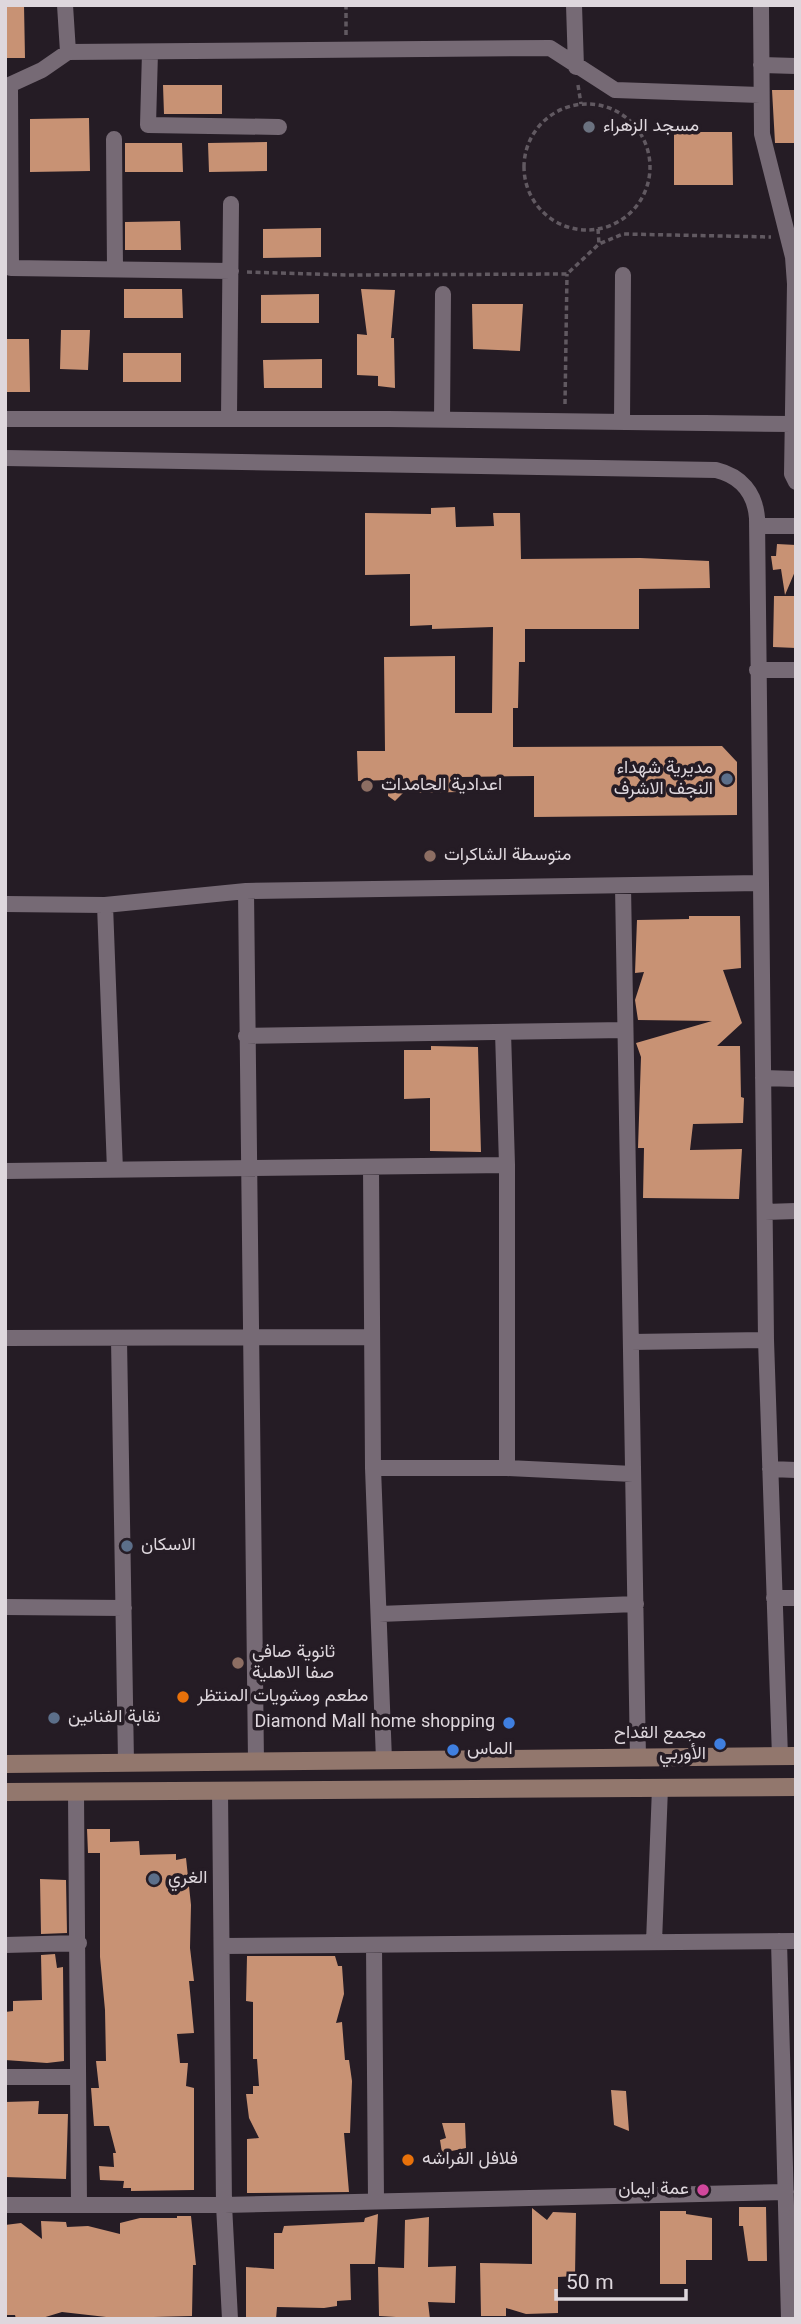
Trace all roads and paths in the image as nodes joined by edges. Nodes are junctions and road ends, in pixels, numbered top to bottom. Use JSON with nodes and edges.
{"nodes":[{"id":1,"x":65,"y":5,"type":"edge"},
{"id":2,"x":346,"y":5,"type":"edge"},
{"id":3,"x":574,"y":5,"type":"edge"},
{"id":4,"x":761,"y":5,"type":"edge"},
{"id":5,"x":345,"y":51,"type":"junction"},
{"id":6,"x":68,"y":52,"type":"junction"},
{"id":7,"x":150,"y":52,"type":"junction"},
{"id":8,"x":761,"y":65,"type":"junction"},
{"id":9,"x":576,"y":66,"type":"junction"},
{"id":10,"x":796,"y":66,"type":"edge"},
{"id":11,"x":8,"y":87,"type":"edge"},
{"id":12,"x":760,"y":95,"type":"junction"},
{"id":13,"x":279,"y":127,"type":"dead end"},
{"id":14,"x":114,"y":139,"type":"dead end"},
{"id":15,"x":231,"y":204,"type":"dead end"},
{"id":16,"x":598,"y":229,"type":"junction"},
{"id":17,"x":788,"y":238,"type":"junction"},
{"id":18,"x":599,"y":244,"type":"junction"},
{"id":19,"x":115,"y":269,"type":"junction"},
{"id":20,"x":231,"y":271,"type":"junction"},
{"id":21,"x":567,"y":274,"type":"junction"},
{"id":22,"x":623,"y":275,"type":"dead end"},
{"id":23,"x":443,"y":294,"type":"dead end"},
{"id":24,"x":795,"y":342,"type":"edge"},
{"id":25,"x":229,"y":418,"type":"junction"},
{"id":26,"x":5,"y":419,"type":"edge"},
{"id":27,"x":442,"y":420,"type":"junction"},
{"id":28,"x":565,"y":421,"type":"junction"},
{"id":29,"x":622,"y":422,"type":"junction"},
{"id":30,"x":793,"y":424,"type":"junction"},
{"id":31,"x":5,"y":458,"type":"edge"},
{"id":32,"x":796,"y":482,"type":"edge"},
{"id":33,"x":757,"y":526,"type":"junction"},
{"id":34,"x":796,"y":526,"type":"edge"},
{"id":35,"x":757,"y":670,"type":"junction"},
{"id":36,"x":796,"y":670,"type":"edge"},
{"id":37,"x":760,"y":883,"type":"junction"},
{"id":38,"x":623,"y":886,"type":"junction"},
{"id":39,"x":246,"y":891,"type":"junction"},
{"id":40,"x":5,"y":904,"type":"edge"},
{"id":41,"x":105,"y":905,"type":"junction"},
{"id":42,"x":625,"y":1030,"type":"junction"},
{"id":43,"x":503,"y":1032,"type":"junction"},
{"id":44,"x":246,"y":1036,"type":"junction"},
{"id":45,"x":763,"y":1078,"type":"junction"},
{"id":46,"x":796,"y":1079,"type":"edge"},
{"id":47,"x":507,"y":1165,"type":"junction"},
{"id":48,"x":371,"y":1167,"type":"junction"},
{"id":49,"x":247,"y":1168,"type":"junction"},
{"id":50,"x":115,"y":1170,"type":"junction"},
{"id":51,"x":5,"y":1171,"type":"edge"},
{"id":52,"x":796,"y":1211,"type":"edge"},
{"id":53,"x":765,"y":1212,"type":"junction"},
{"id":54,"x":5,"y":1338,"type":"edge"},
{"id":55,"x":372,"y":1338,"type":"junction"},
{"id":56,"x":119,"y":1339,"type":"junction"},
{"id":57,"x":250,"y":1339,"type":"junction"},
{"id":58,"x":766,"y":1340,"type":"junction"},
{"id":59,"x":631,"y":1342,"type":"junction"},
{"id":60,"x":373,"y":1468,"type":"junction"},
{"id":61,"x":507,"y":1468,"type":"junction"},
{"id":62,"x":770,"y":1469,"type":"junction"},
{"id":63,"x":796,"y":1470,"type":"edge"},
{"id":64,"x":633,"y":1474,"type":"junction"},
{"id":65,"x":774,"y":1598,"type":"junction"},
{"id":66,"x":796,"y":1598,"type":"edge"},
{"id":67,"x":635,"y":1604,"type":"junction"},
{"id":68,"x":5,"y":1608,"type":"edge"},
{"id":69,"x":124,"y":1608,"type":"junction"},
{"id":70,"x":379,"y":1614,"type":"junction"},
{"id":71,"x":788,"y":1756,"type":"edge"},
{"id":72,"x":490,"y":1758,"type":"junction"},
{"id":73,"x":639,"y":1758,"type":"junction"},
{"id":74,"x":384,"y":1760,"type":"junction"},
{"id":75,"x":126,"y":1762,"type":"junction"},
{"id":76,"x":256,"y":1762,"type":"junction"},
{"id":77,"x":5,"y":1764,"type":"edge"},
{"id":78,"x":489,"y":1787,"type":"junction"},
{"id":79,"x":796,"y":1787,"type":"edge"},
{"id":80,"x":660,"y":1788,"type":"junction"},
{"id":81,"x":220,"y":1791,"type":"junction"},
{"id":82,"x":5,"y":1792,"type":"edge"},
{"id":83,"x":76,"y":1792,"type":"junction"},
{"id":84,"x":788,"y":1941,"type":"edge"},
{"id":85,"x":654,"y":1942,"type":"junction"},
{"id":86,"x":79,"y":1943,"type":"junction"},
{"id":87,"x":5,"y":1945,"type":"edge"},
{"id":88,"x":374,"y":1945,"type":"junction"},
{"id":89,"x":222,"y":1946,"type":"junction"},
{"id":90,"x":789,"y":2063,"type":"edge"},
{"id":91,"x":5,"y":2077,"type":"edge"},
{"id":92,"x":78,"y":2077,"type":"junction"},
{"id":93,"x":786,"y":2192,"type":"junction"},
{"id":94,"x":376,"y":2200,"type":"junction"},
{"id":95,"x":5,"y":2205,"type":"edge"},
{"id":96,"x":79,"y":2205,"type":"junction"},
{"id":97,"x":224,"y":2205,"type":"junction"},
{"id":98,"x":229,"y":2319,"type":"edge"},
{"id":99,"x":789,"y":2319,"type":"edge"}],
"edges":[{"from":1,"to":6,"type":"street"},
{"from":2,"to":5,"type":"path"},
{"from":3,"to":9,"type":"street"},
{"from":4,"to":8,"type":"street"},
{"from":5,"to":7,"type":"street"},
{"from":5,"to":9,"type":"street"},
{"from":6,"to":7,"type":"street"},
{"from":6,"to":11,"type":"street"},
{"from":7,"to":13,"type":"street"},
{"from":8,"to":10,"type":"street"},
{"from":8,"to":12,"type":"street"},
{"from":9,"to":12,"type":"street"},
{"from":11,"to":19,"type":"street"},
{"from":12,"to":17,"type":"street"},
{"from":14,"to":19,"type":"street"},
{"from":15,"to":20,"type":"street"},
{"from":16,"to":16,"type":"path"},
{"from":16,"to":18,"type":"path"},
{"from":17,"to":18,"type":"path"},
{"from":17,"to":24,"type":"street"},
{"from":18,"to":21,"type":"path"},
{"from":19,"to":20,"type":"street"},
{"from":20,"to":21,"type":"path"},
{"from":20,"to":25,"type":"street"},
{"from":21,"to":28,"type":"path"},
{"from":22,"to":29,"type":"street"},
{"from":23,"to":27,"type":"street"},
{"from":24,"to":30,"type":"street"},
{"from":25,"to":26,"type":"street"},
{"from":25,"to":27,"type":"street"},
{"from":27,"to":28,"type":"street"},
{"from":28,"to":29,"type":"street"},
{"from":29,"to":30,"type":"street"},
{"from":30,"to":32,"type":"street"},
{"from":31,"to":33,"type":"street"},
{"from":33,"to":34,"type":"street"},
{"from":33,"to":35,"type":"street"},
{"from":35,"to":36,"type":"street"},
{"from":35,"to":37,"type":"street"},
{"from":37,"to":38,"type":"street"},
{"from":37,"to":45,"type":"street"},
{"from":38,"to":39,"type":"street"},
{"from":38,"to":42,"type":"street"},
{"from":39,"to":41,"type":"street"},
{"from":39,"to":44,"type":"street"},
{"from":40,"to":41,"type":"street"},
{"from":41,"to":50,"type":"street"},
{"from":42,"to":43,"type":"street"},
{"from":42,"to":59,"type":"street"},
{"from":43,"to":44,"type":"street"},
{"from":43,"to":47,"type":"street"},
{"from":44,"to":49,"type":"street"},
{"from":45,"to":46,"type":"street"},
{"from":45,"to":53,"type":"street"},
{"from":47,"to":48,"type":"street"},
{"from":47,"to":61,"type":"street"},
{"from":48,"to":49,"type":"street"},
{"from":48,"to":55,"type":"street"},
{"from":49,"to":50,"type":"street"},
{"from":49,"to":57,"type":"street"},
{"from":50,"to":51,"type":"street"},
{"from":52,"to":53,"type":"street"},
{"from":53,"to":58,"type":"street"},
{"from":54,"to":56,"type":"street"},
{"from":55,"to":57,"type":"street"},
{"from":55,"to":60,"type":"street"},
{"from":56,"to":57,"type":"street"},
{"from":56,"to":69,"type":"street"},
{"from":57,"to":76,"type":"street"},
{"from":58,"to":59,"type":"street"},
{"from":58,"to":62,"type":"street"},
{"from":59,"to":64,"type":"street"},
{"from":60,"to":61,"type":"street"},
{"from":60,"to":70,"type":"street"},
{"from":61,"to":64,"type":"street"},
{"from":62,"to":63,"type":"street"},
{"from":62,"to":65,"type":"street"},
{"from":64,"to":67,"type":"street"},
{"from":65,"to":66,"type":"street"},
{"from":65,"to":71,"type":"street"},
{"from":67,"to":70,"type":"street"},
{"from":67,"to":73,"type":"street"},
{"from":68,"to":69,"type":"street"},
{"from":69,"to":75,"type":"street"},
{"from":70,"to":74,"type":"street"},
{"from":71,"to":73,"type":"street"},
{"from":72,"to":73,"type":"street"},
{"from":72,"to":74,"type":"street"},
{"from":72,"to":78,"type":"street"},
{"from":74,"to":76,"type":"street"},
{"from":75,"to":76,"type":"street"},
{"from":75,"to":77,"type":"street"},
{"from":78,"to":80,"type":"street"},
{"from":78,"to":81,"type":"street"},
{"from":79,"to":80,"type":"street"},
{"from":80,"to":85,"type":"street"},
{"from":81,"to":83,"type":"street"},
{"from":81,"to":89,"type":"street"},
{"from":82,"to":83,"type":"street"},
{"from":83,"to":86,"type":"street"},
{"from":84,"to":85,"type":"street"},
{"from":84,"to":90,"type":"street"},
{"from":85,"to":88,"type":"street"},
{"from":86,"to":87,"type":"street"},
{"from":86,"to":92,"type":"street"},
{"from":88,"to":89,"type":"street"},
{"from":88,"to":94,"type":"street"},
{"from":89,"to":97,"type":"street"},
{"from":90,"to":93,"type":"street"},
{"from":91,"to":92,"type":"street"},
{"from":92,"to":96,"type":"street"},
{"from":93,"to":94,"type":"street"},
{"from":93,"to":99,"type":"street"},
{"from":94,"to":97,"type":"street"},
{"from":95,"to":96,"type":"street"},
{"from":96,"to":97,"type":"street"},
{"from":97,"to":98,"type":"street"}]}
